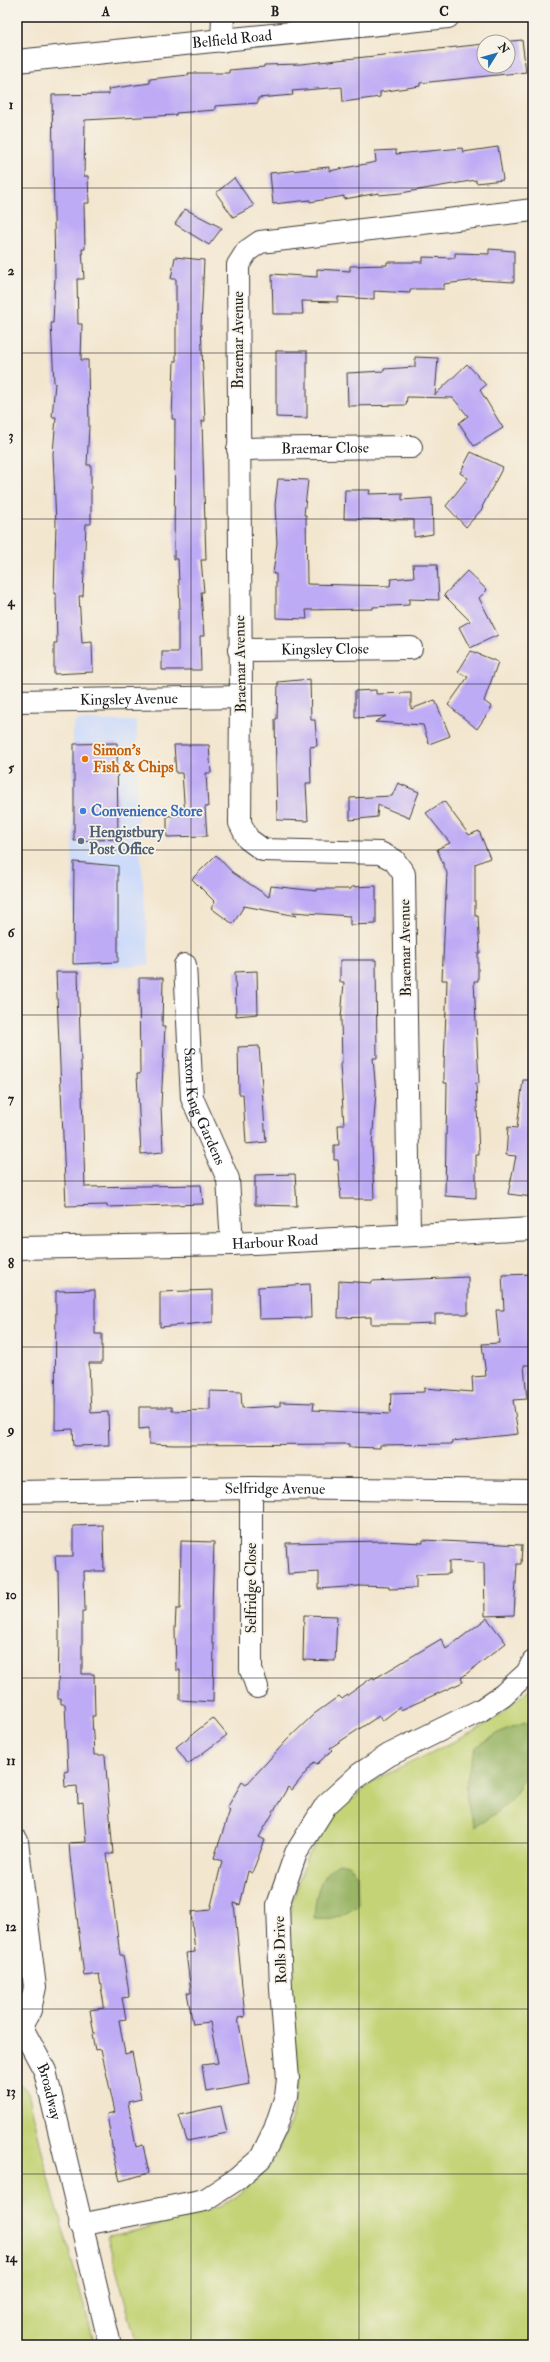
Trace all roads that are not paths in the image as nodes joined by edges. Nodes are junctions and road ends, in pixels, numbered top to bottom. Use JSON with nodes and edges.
{"nodes":[{"id":1,"x":223,"y":17,"type":"edge"},
{"id":2,"x":448,"y":17,"type":"edge"},
{"id":3,"x":222,"y":41,"type":"junction"},
{"id":4,"x":17,"y":61,"type":"edge"},
{"id":5,"x":533,"y":210,"type":"edge"},
{"id":6,"x":411,"y":447,"type":"dead end"},
{"id":7,"x":238,"y":449,"type":"junction"},
{"id":8,"x":412,"y":648,"type":"dead end"},
{"id":9,"x":239,"y":650,"type":"junction"},
{"id":10,"x":241,"y":697,"type":"junction"},
{"id":11,"x":17,"y":701,"type":"edge"},
{"id":12,"x":185,"y":966,"type":"dead end"},
{"id":13,"x":533,"y":1229,"type":"edge"},
{"id":14,"x":409,"y":1234,"type":"junction"},
{"id":15,"x":232,"y":1244,"type":"junction"},
{"id":16,"x":17,"y":1248,"type":"edge"},
{"id":17,"x":250,"y":1488,"type":"junction"},
{"id":18,"x":533,"y":1491,"type":"edge"},
{"id":19,"x":17,"y":1492,"type":"edge"},
{"id":20,"x":533,"y":1662,"type":"edge"},
{"id":21,"x":257,"y":1687,"type":"dead end"},
{"id":22,"x":17,"y":1841,"type":"edge"},
{"id":23,"x":19,"y":2027,"type":"edge"},
{"id":24,"x":80,"y":2225,"type":"junction"},
{"id":25,"x":110,"y":2345,"type":"edge"}],
"edges":[{"from":1,"to":3,"type":"street"},
{"from":2,"to":3,"type":"street","name":"Belfield Road"},
{"from":3,"to":4,"type":"street","name":"Belfield Road"},
{"from":5,"to":7,"type":"street","name":"Braemar Avenue"},
{"from":6,"to":7,"type":"street","name":"Braemar Close"},
{"from":7,"to":9,"type":"street","name":"Braemar Avenue"},
{"from":8,"to":9,"type":"street","name":"Kingsley Close"},
{"from":9,"to":10,"type":"street","name":"Braemar Avenue"},
{"from":10,"to":11,"type":"street","name":"Kingsley Avenue"},
{"from":10,"to":14,"type":"street","name":"Braemar Avenue"},
{"from":12,"to":15,"type":"street","name":"Saxon King Gardens"},
{"from":13,"to":14,"type":"street","name":"Harbour Road"},
{"from":14,"to":15,"type":"street","name":"Harbour Road"},
{"from":15,"to":16,"type":"street","name":"Harbour Road"},
{"from":17,"to":18,"type":"street","name":"Selfridge Avenue"},
{"from":17,"to":19,"type":"street","name":"Selfridge Avenue"},
{"from":17,"to":21,"type":"street","name":"Selfridge Close"},
{"from":20,"to":24,"type":"street","name":"Rolls Drive"},
{"from":22,"to":23,"type":"street","name":"Broadway"},
{"from":23,"to":24,"type":"street","name":"Broadway"},
{"from":24,"to":25,"type":"street","name":"Broadway"}]}
